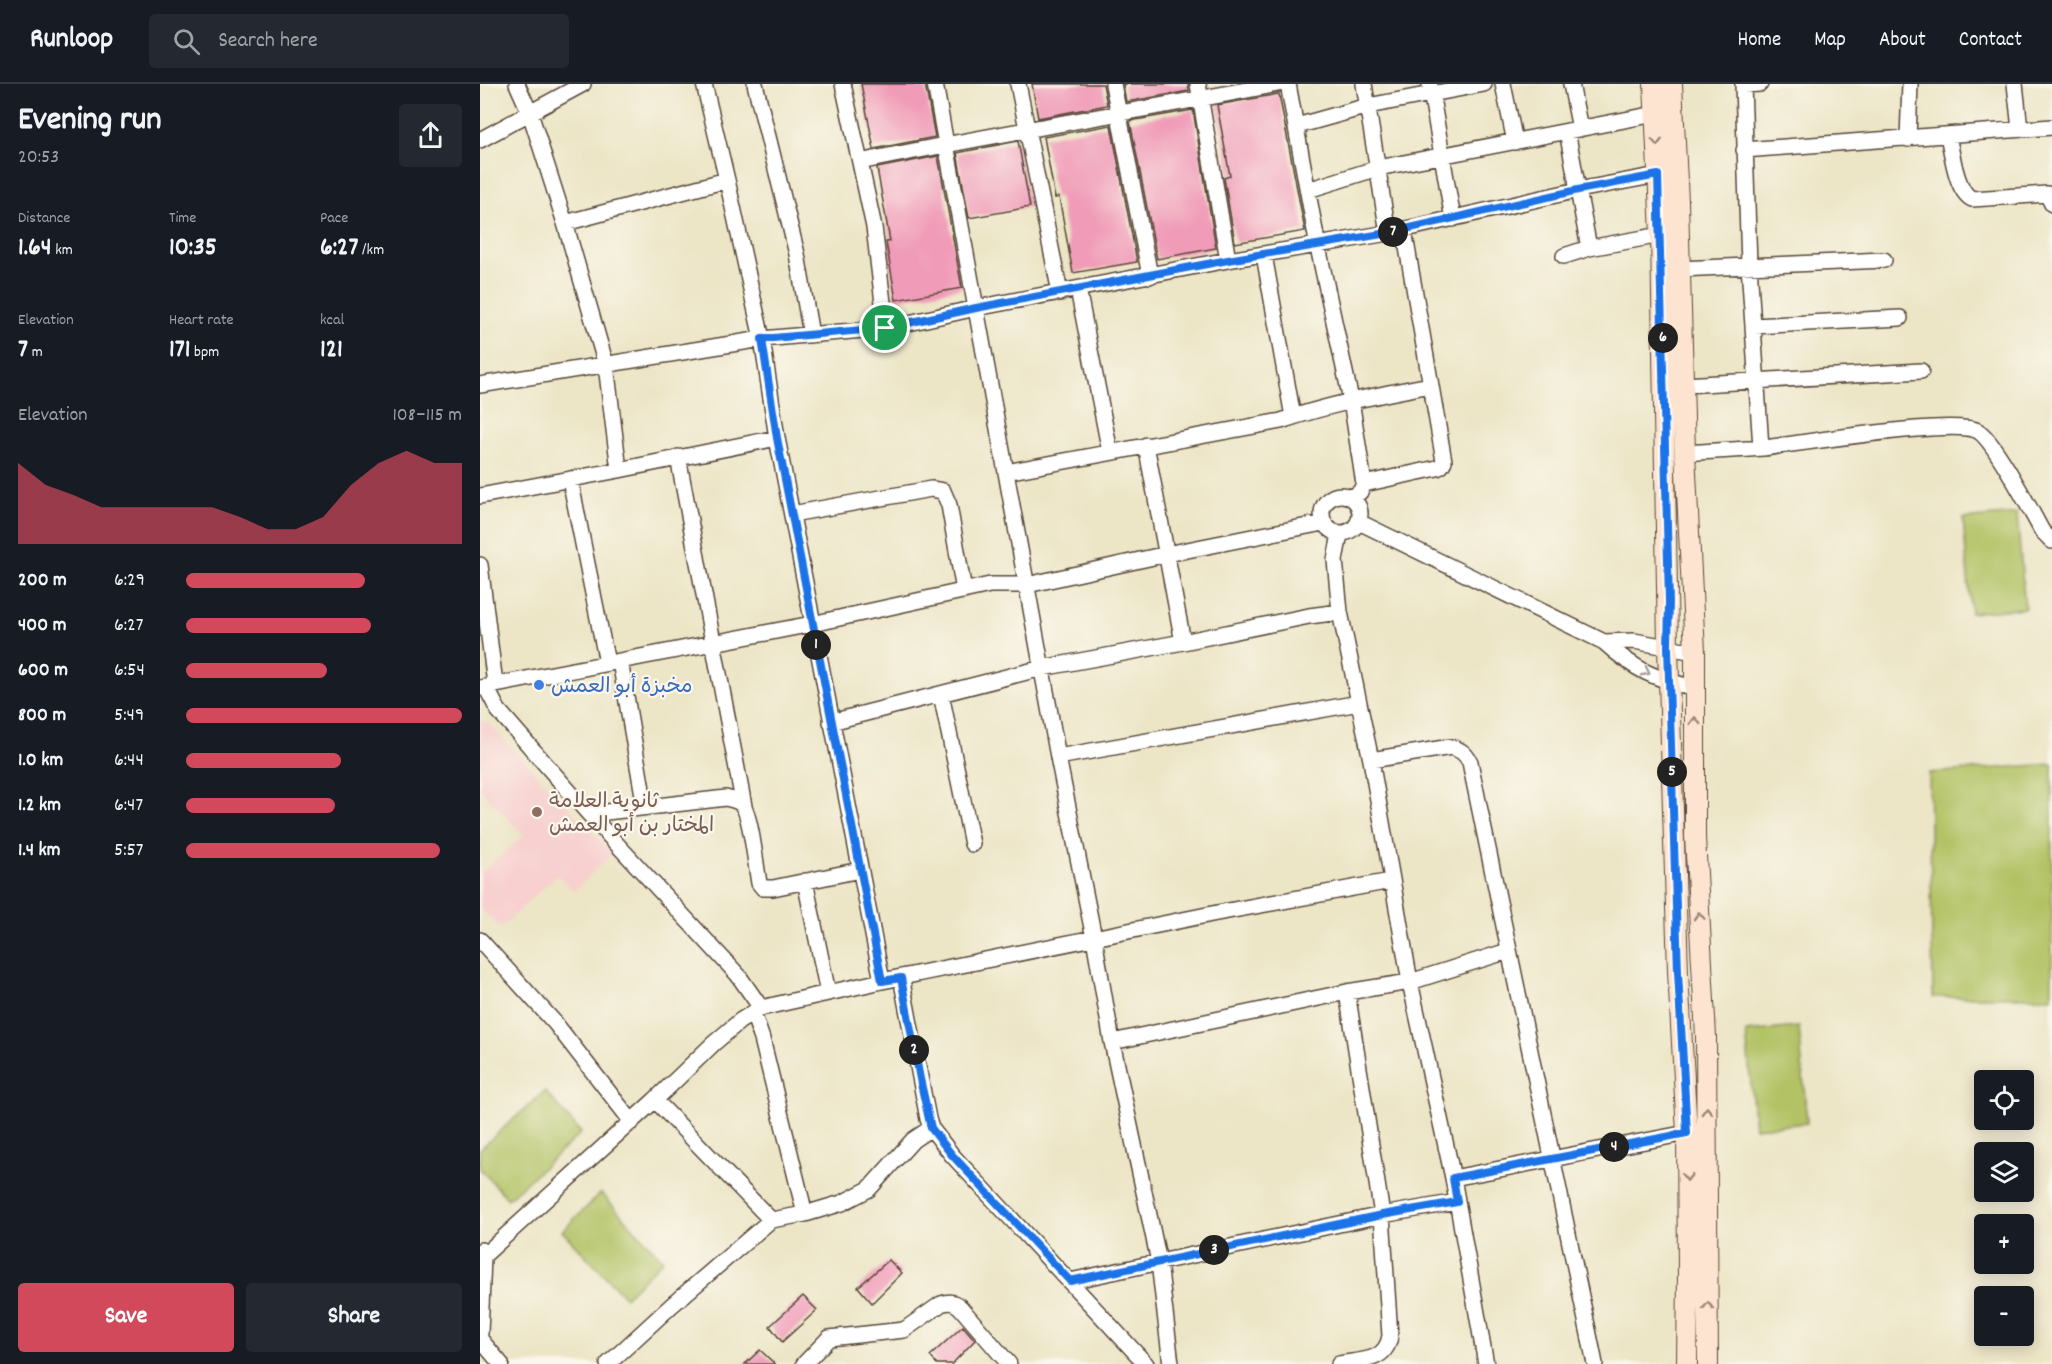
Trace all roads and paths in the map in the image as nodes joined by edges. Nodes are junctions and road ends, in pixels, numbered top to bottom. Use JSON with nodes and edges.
{"nodes":[{"id":1,"x":517,"y":84,"type":"edge"},
{"id":2,"x":583,"y":84,"type":"edge"},
{"id":3,"x":704,"y":84,"type":"edge"},
{"id":4,"x":755,"y":84,"type":"edge"},
{"id":5,"x":935,"y":84,"type":"edge"},
{"id":6,"x":1018,"y":84,"type":"edge"},
{"id":7,"x":1113,"y":84,"type":"edge"},
{"id":8,"x":1278,"y":84,"type":"edge"},
{"id":9,"x":1288,"y":84,"type":"edge"},
{"id":10,"x":1364,"y":84,"type":"edge"},
{"id":11,"x":1484,"y":84,"type":"edge"},
{"id":12,"x":1503,"y":84,"type":"edge"},
{"id":13,"x":1571,"y":84,"type":"edge"},
{"id":14,"x":1654,"y":84,"type":"edge"},
{"id":15,"x":1672,"y":84,"type":"edge"},
{"id":16,"x":1760,"y":84,"type":"edge"},
{"id":17,"x":1910,"y":84,"type":"edge"},
{"id":18,"x":2015,"y":84,"type":"edge"},
{"id":19,"x":847,"y":85,"type":"edge"},
{"id":20,"x":1743,"y":85,"type":"edge"},
{"id":21,"x":1431,"y":89,"type":"edge"},
{"id":22,"x":1199,"y":92,"type":"edge"},
{"id":23,"x":1368,"y":106,"type":"junction"},
{"id":24,"x":530,"y":113,"type":"junction"},
{"id":25,"x":1119,"y":113,"type":"junction"},
{"id":26,"x":1655,"y":114,"type":"junction"},
{"id":27,"x":1297,"y":126,"type":"junction"},
{"id":28,"x":2052,"y":127,"type":"edge"},
{"id":29,"x":2020,"y":129,"type":"junction"},
{"id":30,"x":1573,"y":130,"type":"junction"},
{"id":31,"x":1028,"y":131,"type":"junction"},
{"id":32,"x":1948,"y":135,"type":"junction"},
{"id":33,"x":1908,"y":139,"type":"junction"},
{"id":34,"x":480,"y":140,"type":"edge"},
{"id":35,"x":1515,"y":142,"type":"junction"},
{"id":36,"x":946,"y":144,"type":"junction"},
{"id":37,"x":1744,"y":150,"type":"junction"},
{"id":38,"x":1443,"y":156,"type":"junction"},
{"id":39,"x":860,"y":162,"type":"junction"},
{"id":40,"x":1378,"y":168,"type":"junction"},
{"id":41,"x":1658,"y":175,"type":"junction"},
{"id":42,"x":727,"y":180,"type":"junction"},
{"id":43,"x":1308,"y":190,"type":"junction"},
{"id":44,"x":1578,"y":190,"type":"junction"},
{"id":45,"x":2050,"y":197,"type":"edge"},
{"id":46,"x":1453,"y":219,"type":"junction"},
{"id":47,"x":565,"y":223,"type":"junction"},
{"id":48,"x":1404,"y":230,"type":"junction"},
{"id":49,"x":1388,"y":233,"type":"junction"},
{"id":50,"x":1661,"y":235,"type":"junction"},
{"id":51,"x":1318,"y":247,"type":"junction"},
{"id":52,"x":1589,"y":248,"type":"junction"},
{"id":53,"x":1264,"y":255,"type":"junction"},
{"id":54,"x":1564,"y":256,"type":"dead end"},
{"id":55,"x":1228,"y":260,"type":"junction"},
{"id":56,"x":1884,"y":260,"type":"dead end"},
{"id":57,"x":1749,"y":265,"type":"junction"},
{"id":58,"x":1679,"y":269,"type":"junction"},
{"id":59,"x":1150,"y":276,"type":"junction"},
{"id":60,"x":1078,"y":289,"type":"junction"},
{"id":61,"x":1060,"y":293,"type":"junction"},
{"id":62,"x":976,"y":308,"type":"junction"},
{"id":63,"x":1900,"y":318,"type":"dead end"},
{"id":64,"x":1754,"y":326,"type":"junction"},
{"id":65,"x":885,"y":328,"type":"junction"},
{"id":66,"x":811,"y":335,"type":"junction"},
{"id":67,"x":762,"y":339,"type":"junction"},
{"id":68,"x":606,"y":365,"type":"junction"},
{"id":69,"x":1922,"y":371,"type":"dead end"},
{"id":70,"x":1757,"y":381,"type":"junction"},
{"id":71,"x":480,"y":385,"type":"edge"},
{"id":72,"x":1684,"y":385,"type":"junction"},
{"id":73,"x":1430,"y":386,"type":"junction"},
{"id":74,"x":1351,"y":400,"type":"junction"},
{"id":75,"x":1293,"y":417,"type":"junction"},
{"id":76,"x":777,"y":438,"type":"junction"},
{"id":77,"x":1146,"y":446,"type":"junction"},
{"id":78,"x":1761,"y":448,"type":"junction"},
{"id":79,"x":1110,"y":452,"type":"junction"},
{"id":80,"x":1685,"y":453,"type":"junction"},
{"id":81,"x":678,"y":457,"type":"junction"},
{"id":82,"x":619,"y":470,"type":"junction"},
{"id":83,"x":1006,"y":472,"type":"junction"},
{"id":84,"x":570,"y":479,"type":"junction"},
{"id":85,"x":1364,"y":484,"type":"junction"},
{"id":86,"x":480,"y":496,"type":"edge"},
{"id":87,"x":1352,"y":498,"type":"junction"},
{"id":88,"x":792,"y":514,"type":"junction"},
{"id":89,"x":1359,"y":522,"type":"junction"},
{"id":90,"x":1323,"y":523,"type":"junction"},
{"id":91,"x":1340,"y":534,"type":"junction"},
{"id":92,"x":2052,"y":541,"type":"edge"},
{"id":93,"x":1167,"y":554,"type":"junction"},
{"id":94,"x":480,"y":565,"type":"edge"},
{"id":95,"x":1027,"y":585,"type":"junction"},
{"id":96,"x":964,"y":591,"type":"junction"},
{"id":97,"x":1340,"y":612,"type":"junction"},
{"id":98,"x":812,"y":624,"type":"junction"},
{"id":99,"x":1183,"y":642,"type":"junction"},
{"id":100,"x":1604,"y":642,"type":"junction"},
{"id":101,"x":714,"y":643,"type":"junction"},
{"id":102,"x":1668,"y":647,"type":"junction"},
{"id":103,"x":1695,"y":652,"type":"junction"},
{"id":104,"x":613,"y":662,"type":"junction"},
{"id":105,"x":1042,"y":668,"type":"junction"},
{"id":106,"x":1670,"y":682,"type":"junction"},
{"id":107,"x":487,"y":686,"type":"edge"},
{"id":108,"x":1695,"y":688,"type":"junction"},
{"id":109,"x":941,"y":694,"type":"junction"},
{"id":110,"x":1359,"y":703,"type":"junction"},
{"id":111,"x":831,"y":722,"type":"junction"},
{"id":112,"x":1058,"y":757,"type":"junction"},
{"id":113,"x":1371,"y":760,"type":"junction"},
{"id":114,"x":744,"y":806,"type":"junction"},
{"id":115,"x":645,"y":807,"type":"junction"},
{"id":116,"x":589,"y":814,"type":"junction"},
{"id":117,"x":972,"y":844,"type":"dead end"},
{"id":118,"x":860,"y":870,"type":"junction"},
{"id":119,"x":805,"y":881,"type":"junction"},
{"id":120,"x":1391,"y":881,"type":"junction"},
{"id":121,"x":1094,"y":938,"type":"junction"},
{"id":122,"x":480,"y":940,"type":"edge"},
{"id":123,"x":1508,"y":951,"type":"junction"},
{"id":124,"x":901,"y":978,"type":"junction"},
{"id":125,"x":882,"y":981,"type":"junction"},
{"id":126,"x":1410,"y":982,"type":"junction"},
{"id":127,"x":1347,"y":992,"type":"junction"},
{"id":128,"x":828,"y":993,"type":"junction"},
{"id":129,"x":757,"y":1010,"type":"junction"},
{"id":130,"x":1112,"y":1042,"type":"junction"},
{"id":131,"x":655,"y":1100,"type":"junction"},
{"id":132,"x":632,"y":1122,"type":"junction"},
{"id":133,"x":931,"y":1128,"type":"junction"},
{"id":134,"x":1687,"y":1133,"type":"junction"},
{"id":135,"x":1554,"y":1159,"type":"junction"},
{"id":136,"x":1453,"y":1178,"type":"junction"},
{"id":137,"x":1457,"y":1202,"type":"junction"},
{"id":138,"x":805,"y":1214,"type":"junction"},
{"id":139,"x":1382,"y":1215,"type":"junction"},
{"id":140,"x":771,"y":1220,"type":"junction"},
{"id":141,"x":481,"y":1254,"type":"edge"},
{"id":142,"x":1159,"y":1262,"type":"junction"},
{"id":143,"x":1070,"y":1281,"type":"junction"},
{"id":144,"x":480,"y":1337,"type":"edge"},
{"id":145,"x":501,"y":1364,"type":"edge"},
{"id":146,"x":608,"y":1364,"type":"edge"},
{"id":147,"x":804,"y":1364,"type":"edge"},
{"id":148,"x":1009,"y":1364,"type":"edge"},
{"id":149,"x":1146,"y":1364,"type":"edge"},
{"id":150,"x":1171,"y":1364,"type":"edge"},
{"id":151,"x":1339,"y":1364,"type":"edge"},
{"id":152,"x":1486,"y":1364,"type":"edge"},
{"id":153,"x":1595,"y":1364,"type":"edge"},
{"id":154,"x":1687,"y":1364,"type":"edge"},
{"id":155,"x":1708,"y":1364,"type":"edge"}],
"edges":[{"from":1,"to":24,"type":"street"},
{"from":2,"to":24,"type":"street"},
{"from":3,"to":42,"type":"street"},
{"from":4,"to":66,"type":"street"},
{"from":5,"to":36,"type":"street"},
{"from":6,"to":31,"type":"street"},
{"from":7,"to":25,"type":"street"},
{"from":8,"to":22,"type":"street"},
{"from":9,"to":27,"type":"street"},
{"from":10,"to":23,"type":"street"},
{"from":11,"to":21,"type":"street"},
{"from":12,"to":35,"type":"street"},
{"from":13,"to":30,"type":"street"},
{"from":14,"to":26,"type":"main road"},
{"from":15,"to":58,"type":"main road"},
{"from":16,"to":20,"type":"street"},
{"from":17,"to":33,"type":"street"},
{"from":18,"to":29,"type":"street"},
{"from":19,"to":39,"type":"street"},
{"from":20,"to":37,"type":"street"},
{"from":21,"to":23,"type":"street"},
{"from":21,"to":38,"type":"street"},
{"from":22,"to":25,"type":"street"},
{"from":22,"to":55,"type":"street"},
{"from":23,"to":27,"type":"street"},
{"from":23,"to":40,"type":"street"},
{"from":24,"to":34,"type":"street"},
{"from":24,"to":47,"type":"street"},
{"from":25,"to":31,"type":"street"},
{"from":25,"to":59,"type":"street"},
{"from":26,"to":30,"type":"street"},
{"from":26,"to":41,"type":"main road","one_way":true},
{"from":27,"to":43,"type":"street"},
{"from":28,"to":29,"type":"street"},
{"from":29,"to":32,"type":"street"},
{"from":30,"to":35,"type":"street"},
{"from":30,"to":44,"type":"street"},
{"from":31,"to":36,"type":"street"},
{"from":31,"to":61,"type":"street"},
{"from":32,"to":33,"type":"street"},
{"from":32,"to":45,"type":"street"},
{"from":33,"to":37,"type":"street"},
{"from":35,"to":38,"type":"street"},
{"from":36,"to":39,"type":"street"},
{"from":36,"to":62,"type":"street"},
{"from":37,"to":57,"type":"street"},
{"from":38,"to":40,"type":"street"},
{"from":38,"to":46,"type":"street"},
{"from":39,"to":65,"type":"street"},
{"from":40,"to":43,"type":"street"},
{"from":40,"to":49,"type":"street"},
{"from":41,"to":44,"type":"street"},
{"from":41,"to":50,"type":"main road"},
{"from":42,"to":47,"type":"street"},
{"from":42,"to":67,"type":"street"},
{"from":43,"to":51,"type":"street"},
{"from":44,"to":46,"type":"street"},
{"from":44,"to":52,"type":"street"},
{"from":46,"to":48,"type":"street"},
{"from":47,"to":68,"type":"street"},
{"from":48,"to":49,"type":"street"},
{"from":48,"to":73,"type":"street"},
{"from":49,"to":51,"type":"street"},
{"from":50,"to":52,"type":"street"},
{"from":50,"to":102,"type":"main road"},
{"from":51,"to":53,"type":"street"},
{"from":51,"to":74,"type":"street"},
{"from":52,"to":54,"type":"street"},
{"from":53,"to":55,"type":"street"},
{"from":53,"to":75,"type":"street"},
{"from":55,"to":59,"type":"street"},
{"from":56,"to":57,"type":"street"},
{"from":57,"to":58,"type":"street"},
{"from":57,"to":64,"type":"street"},
{"from":58,"to":72,"type":"main road"},
{"from":59,"to":60,"type":"street"},
{"from":60,"to":61,"type":"street"},
{"from":60,"to":79,"type":"street"},
{"from":61,"to":62,"type":"street"},
{"from":62,"to":65,"type":"street"},
{"from":62,"to":83,"type":"street"},
{"from":63,"to":64,"type":"street"},
{"from":64,"to":70,"type":"street"},
{"from":65,"to":66,"type":"street"},
{"from":66,"to":67,"type":"street"},
{"from":67,"to":68,"type":"street"},
{"from":67,"to":76,"type":"street"},
{"from":68,"to":71,"type":"street"},
{"from":68,"to":82,"type":"street"},
{"from":69,"to":70,"type":"street"},
{"from":70,"to":72,"type":"street"},
{"from":70,"to":78,"type":"street"},
{"from":72,"to":80,"type":"main road"},
{"from":73,"to":74,"type":"street"},
{"from":73,"to":85,"type":"street"},
{"from":74,"to":75,"type":"street"},
{"from":74,"to":85,"type":"street"},
{"from":75,"to":77,"type":"street"},
{"from":76,"to":81,"type":"street"},
{"from":76,"to":88,"type":"street"},
{"from":77,"to":79,"type":"street"},
{"from":77,"to":93,"type":"street"},
{"from":78,"to":80,"type":"street"},
{"from":78,"to":92,"type":"street"},
{"from":79,"to":83,"type":"street"},
{"from":80,"to":103,"type":"main road"},
{"from":81,"to":82,"type":"street"},
{"from":81,"to":101,"type":"street"},
{"from":82,"to":84,"type":"street"},
{"from":83,"to":95,"type":"street"},
{"from":84,"to":86,"type":"street"},
{"from":84,"to":104,"type":"street"},
{"from":85,"to":87,"type":"street"},
{"from":87,"to":89,"type":"street"},
{"from":87,"to":90,"type":"street"},
{"from":88,"to":96,"type":"street"},
{"from":88,"to":98,"type":"street"},
{"from":89,"to":91,"type":"street"},
{"from":89,"to":100,"type":"street"},
{"from":90,"to":91,"type":"street"},
{"from":90,"to":93,"type":"street"},
{"from":91,"to":97,"type":"street"},
{"from":93,"to":95,"type":"street"},
{"from":93,"to":99,"type":"street"},
{"from":94,"to":107,"type":"street"},
{"from":95,"to":96,"type":"street"},
{"from":95,"to":105,"type":"street"},
{"from":96,"to":98,"type":"street"},
{"from":97,"to":99,"type":"street"},
{"from":97,"to":110,"type":"street"},
{"from":98,"to":101,"type":"street"},
{"from":98,"to":111,"type":"street"},
{"from":99,"to":105,"type":"street"},
{"from":100,"to":102,"type":"street"},
{"from":100,"to":106,"type":"street","one_way":true},
{"from":101,"to":104,"type":"street"},
{"from":101,"to":114,"type":"street"},
{"from":102,"to":103,"type":"street"},
{"from":102,"to":106,"type":"main road"},
{"from":103,"to":108,"type":"main road"},
{"from":104,"to":107,"type":"street"},
{"from":104,"to":115,"type":"street"},
{"from":105,"to":109,"type":"street"},
{"from":105,"to":112,"type":"street"},
{"from":106,"to":108,"type":"street"},
{"from":106,"to":134,"type":"main road"},
{"from":107,"to":116,"type":"street"},
{"from":155,"to":108,"type":"main road","one_way":true},
{"from":109,"to":111,"type":"street"},
{"from":109,"to":117,"type":"street"},
{"from":110,"to":112,"type":"street"},
{"from":110,"to":113,"type":"street"},
{"from":111,"to":118,"type":"street"},
{"from":112,"to":121,"type":"street"},
{"from":113,"to":120,"type":"street"},
{"from":113,"to":123,"type":"street"},
{"from":114,"to":115,"type":"street"},
{"from":114,"to":119,"type":"street"},
{"from":115,"to":116,"type":"street"},
{"from":116,"to":129,"type":"street"},
{"from":118,"to":119,"type":"street"},
{"from":118,"to":125,"type":"street"},
{"from":119,"to":128,"type":"street"},
{"from":120,"to":121,"type":"street"},
{"from":120,"to":126,"type":"street"},
{"from":121,"to":124,"type":"street"},
{"from":121,"to":130,"type":"street"},
{"from":122,"to":132,"type":"street"},
{"from":123,"to":126,"type":"street"},
{"from":123,"to":135,"type":"street"},
{"from":124,"to":125,"type":"street"},
{"from":124,"to":133,"type":"street"},
{"from":125,"to":128,"type":"street"},
{"from":126,"to":127,"type":"street"},
{"from":126,"to":136,"type":"street"},
{"from":127,"to":130,"type":"street"},
{"from":127,"to":139,"type":"street"},
{"from":128,"to":129,"type":"street"},
{"from":129,"to":131,"type":"street"},
{"from":129,"to":138,"type":"street"},
{"from":130,"to":142,"type":"street"},
{"from":131,"to":132,"type":"street"},
{"from":131,"to":140,"type":"street"},
{"from":132,"to":141,"type":"street"},
{"from":133,"to":138,"type":"street"},
{"from":133,"to":143,"type":"street"},
{"from":134,"to":135,"type":"street"},
{"from":134,"to":154,"type":"main road","one_way":true},
{"from":135,"to":136,"type":"street"},
{"from":135,"to":153,"type":"street"},
{"from":136,"to":137,"type":"street"},
{"from":137,"to":139,"type":"street"},
{"from":137,"to":152,"type":"street"},
{"from":138,"to":140,"type":"street"},
{"from":139,"to":142,"type":"street"},
{"from":139,"to":151,"type":"street"},
{"from":140,"to":146,"type":"street"},
{"from":141,"to":144,"type":"street"},
{"from":142,"to":143,"type":"street"},
{"from":142,"to":150,"type":"street"},
{"from":143,"to":149,"type":"street"},
{"from":144,"to":145,"type":"street"},
{"from":147,"to":148,"type":"street"}]}
